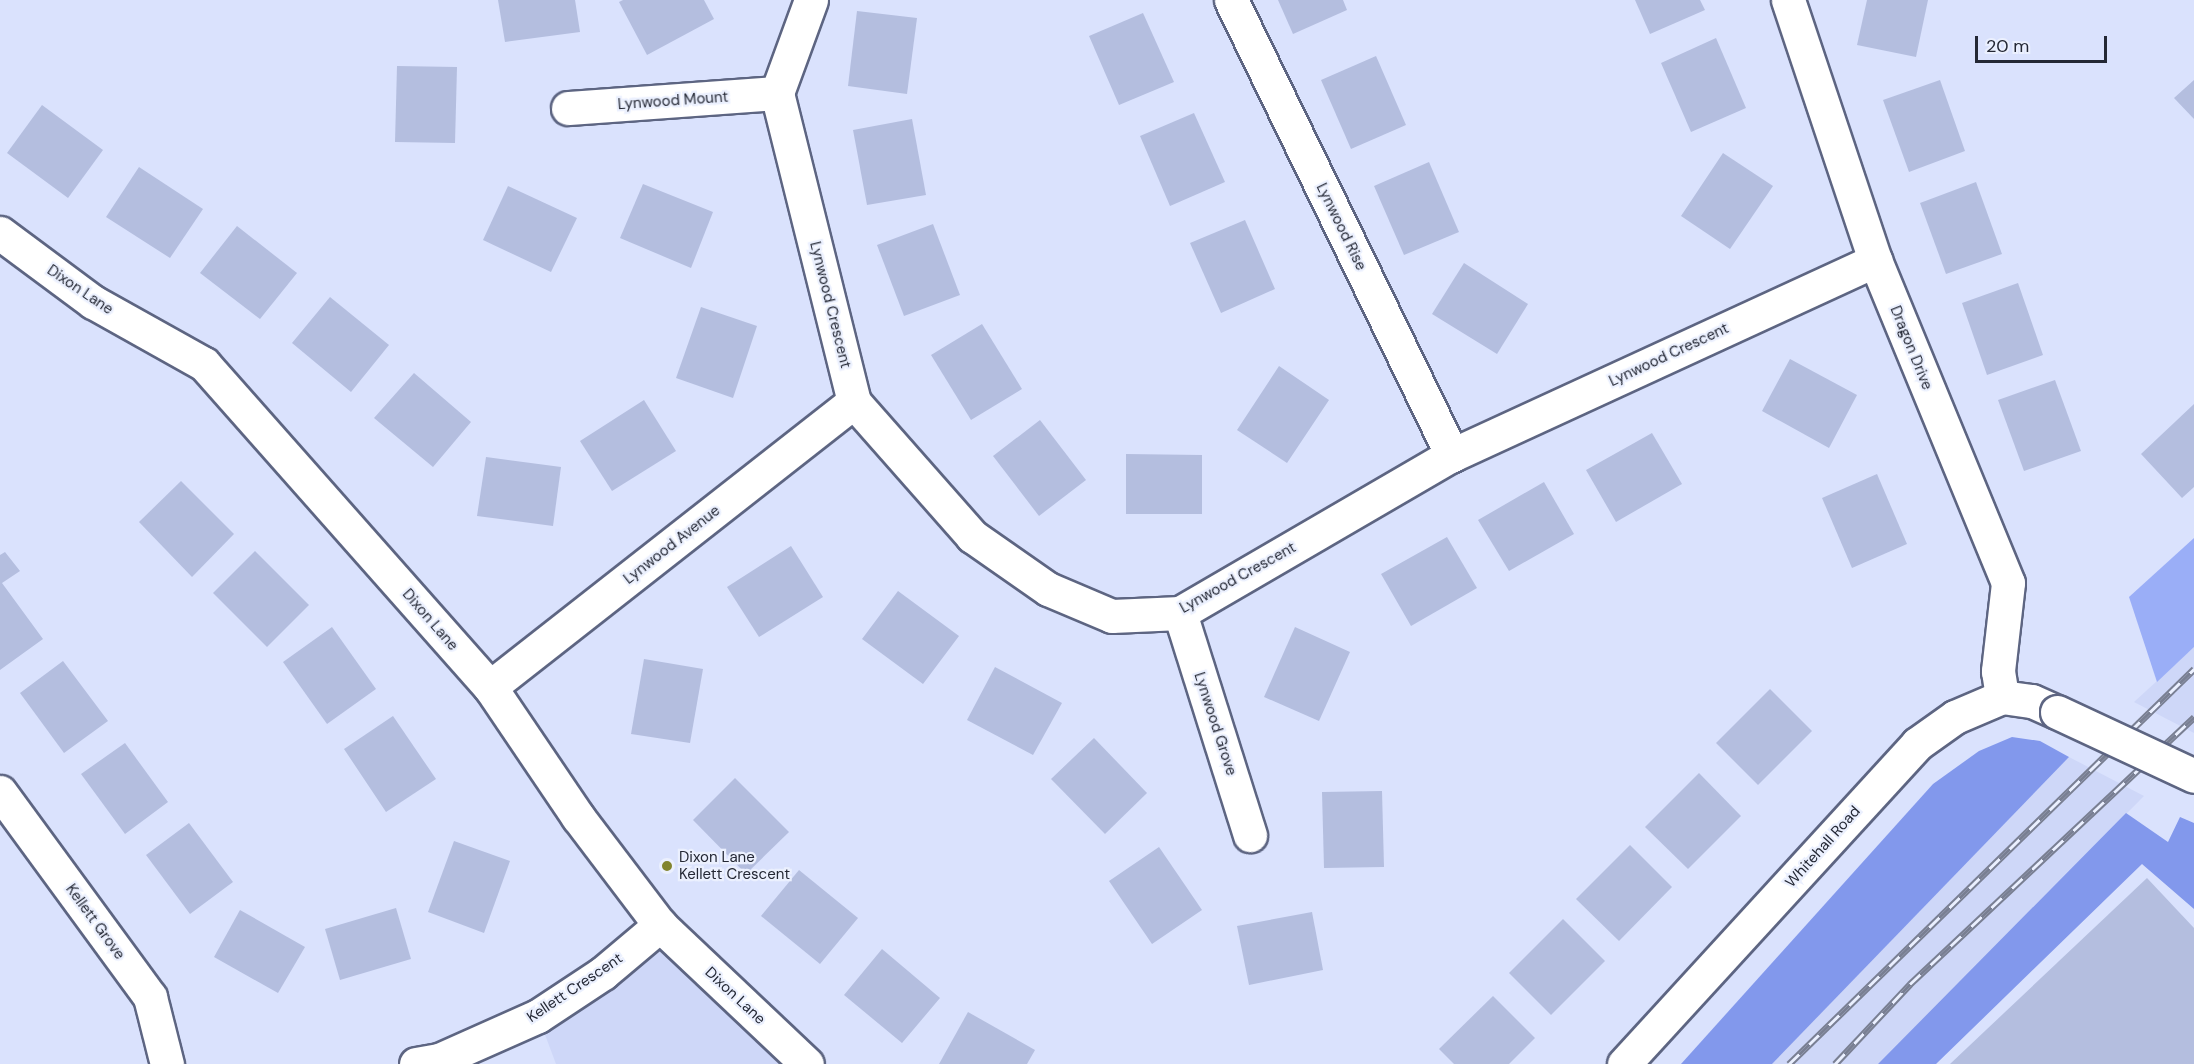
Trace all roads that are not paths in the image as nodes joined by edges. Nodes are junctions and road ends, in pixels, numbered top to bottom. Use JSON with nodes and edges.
{"nodes":[{"id":1,"x":811,"y":0,"type":"edge"},
{"id":2,"x":1231,"y":0,"type":"edge"},
{"id":3,"x":1788,"y":0,"type":"edge"},
{"id":4,"x":777,"y":93,"type":"junction"},
{"id":5,"x":568,"y":108,"type":"dead end"},
{"id":6,"x":0,"y":234,"type":"edge"},
{"id":7,"x":1875,"y":260,"type":"junction"},
{"id":8,"x":854,"y":402,"type":"junction"},
{"id":9,"x":1452,"y":455,"type":"junction"},
{"id":10,"x":1180,"y":614,"type":"junction"},
{"id":11,"x":490,"y":687,"type":"junction"},
{"id":12,"x":2002,"y":697,"type":"junction"},
{"id":13,"x":2194,"y":776,"type":"edge"},
{"id":14,"x":0,"y":792,"type":"edge"},
{"id":15,"x":1250,"y":835,"type":"dead end"},
{"id":16,"x":660,"y":925,"type":"junction"},
{"id":17,"x":167,"y":1064,"type":"edge"},
{"id":18,"x":416,"y":1064,"type":"edge"},
{"id":19,"x":807,"y":1064,"type":"edge"},
{"id":20,"x":1624,"y":1064,"type":"edge"}],
"edges":[{"from":1,"to":4,"type":"street"},
{"from":2,"to":9,"type":"street","name":"Lynwood Rise"},
{"from":3,"to":7,"type":"street","name":"Dragon Drive"},
{"from":4,"to":5,"type":"street","name":"Lynwood Mount"},
{"from":4,"to":8,"type":"street","name":"Lynwood Crescent"},
{"from":6,"to":11,"type":"street","name":"Dixon Lane"},
{"from":7,"to":9,"type":"street","name":"Lynwood Crescent"},
{"from":7,"to":12,"type":"street","name":"Dragon Drive"},
{"from":8,"to":10,"type":"street","name":"Lynwood Crescent"},
{"from":8,"to":11,"type":"street","name":"Lynwood Avenue"},
{"from":9,"to":10,"type":"street","name":"Lynwood Crescent"},
{"from":10,"to":15,"type":"street","name":"Lynwood Grove"},
{"from":11,"to":16,"type":"street","name":"Dixon Lane"},
{"from":12,"to":13,"type":"street","bridge":true},
{"from":12,"to":20,"type":"street","name":"Whitehall Road"},
{"from":14,"to":17,"type":"street","name":"Kellett Grove"},
{"from":16,"to":18,"type":"street","name":"Kellett Crescent"},
{"from":16,"to":19,"type":"street","name":"Dixon Lane"}]}
